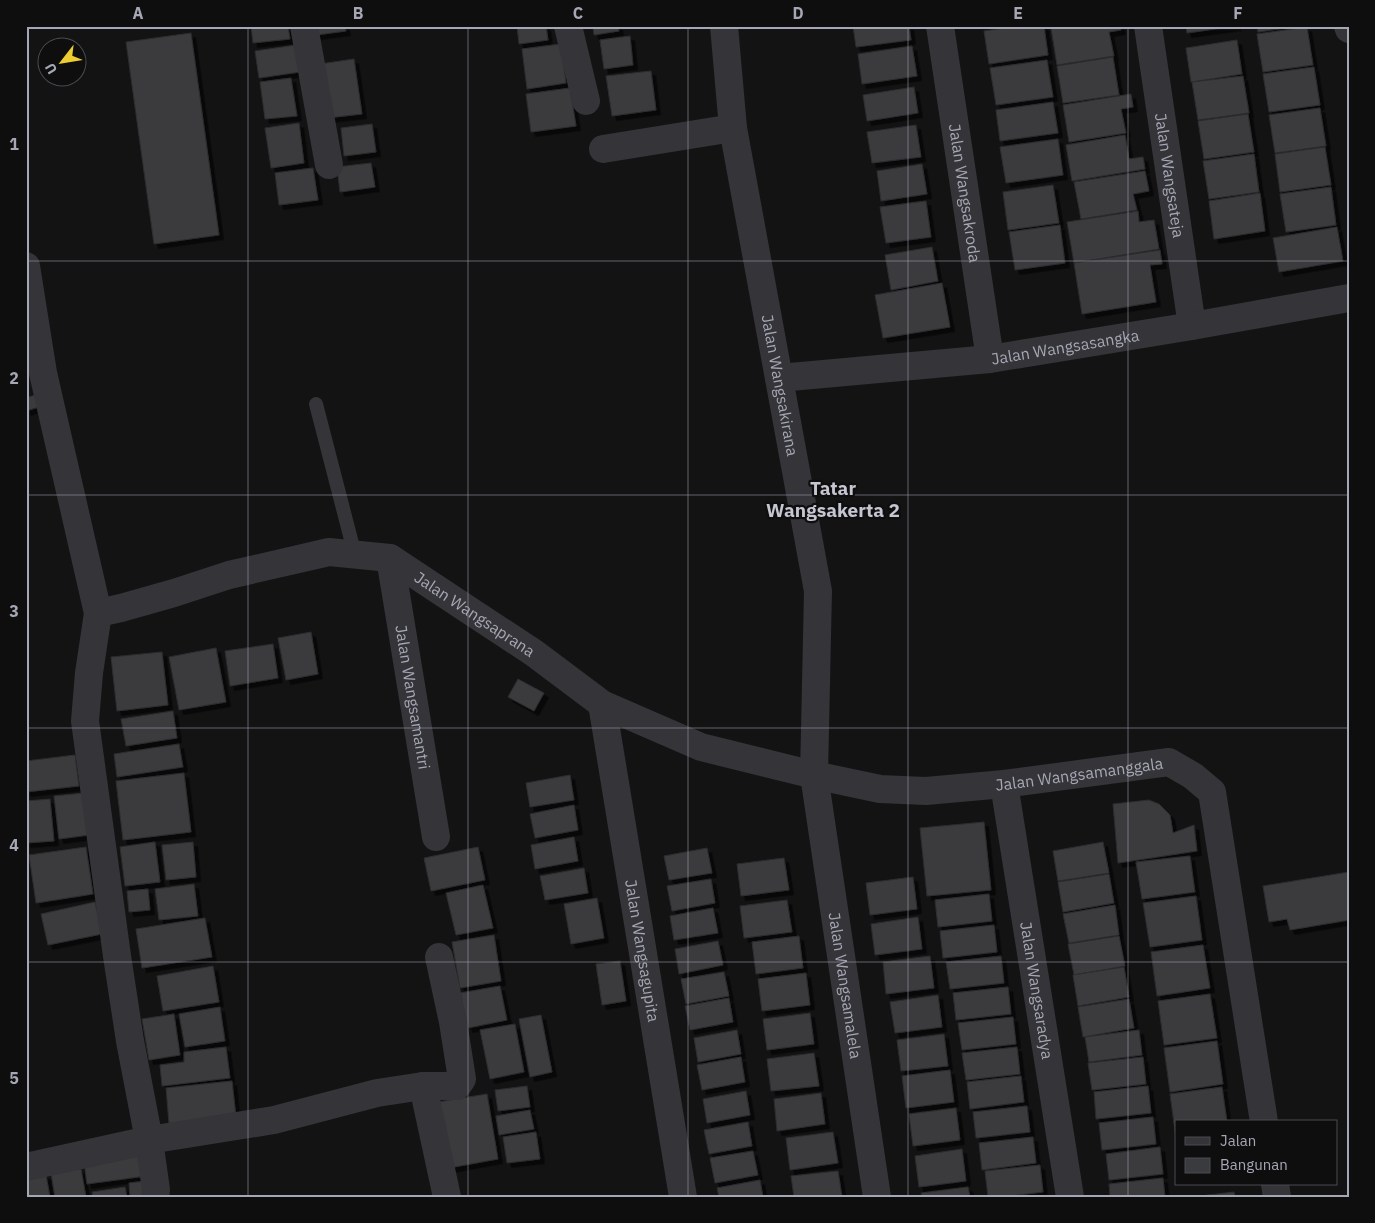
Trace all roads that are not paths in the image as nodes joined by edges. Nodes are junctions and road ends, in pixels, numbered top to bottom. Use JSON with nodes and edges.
{"nodes":[{"id":1,"x":304,"y":26,"type":"edge"},
{"id":2,"x":568,"y":26,"type":"edge"},
{"id":3,"x":724,"y":26,"type":"edge"},
{"id":4,"x":940,"y":26,"type":"edge"},
{"id":5,"x":1148,"y":26,"type":"edge"},
{"id":6,"x":586,"y":101,"type":"dead end"},
{"id":7,"x":733,"y":128,"type":"junction"},
{"id":8,"x":602,"y":149,"type":"dead end"},
{"id":9,"x":329,"y":166,"type":"dead end"},
{"id":10,"x":26,"y":266,"type":"edge"},
{"id":11,"x":1349,"y":298,"type":"edge"},
{"id":12,"x":1192,"y":326,"type":"junction"},
{"id":13,"x":990,"y":359,"type":"junction"},
{"id":14,"x":779,"y":378,"type":"junction"},
{"id":15,"x":316,"y":404,"type":"dead end"},
{"id":16,"x":355,"y":555,"type":"junction"},
{"id":17,"x":390,"y":558,"type":"junction"},
{"id":18,"x":109,"y":611,"type":"junction"},
{"id":19,"x":602,"y":704,"type":"junction"},
{"id":20,"x":814,"y":775,"type":"junction"},
{"id":21,"x":1004,"y":784,"type":"junction"},
{"id":22,"x":436,"y":837,"type":"dead end"},
{"id":23,"x":439,"y":957,"type":"dead end"},
{"id":24,"x":423,"y":1086,"type":"junction"},
{"id":25,"x":1264,"y":1120,"type":"edge"},
{"id":26,"x":149,"y":1140,"type":"junction"},
{"id":27,"x":26,"y":1167,"type":"edge"},
{"id":28,"x":155,"y":1197,"type":"edge"},
{"id":29,"x":447,"y":1197,"type":"edge"},
{"id":30,"x":683,"y":1197,"type":"edge"},
{"id":31,"x":877,"y":1197,"type":"edge"},
{"id":32,"x":1070,"y":1197,"type":"edge"}],
"edges":[{"from":1,"to":9,"type":"street"},
{"from":2,"to":6,"type":"street"},
{"from":3,"to":7,"type":"street","name":"Jalan Wangsakirana"},
{"from":4,"to":13,"type":"street","name":"Jalan Wangsakroda"},
{"from":5,"to":12,"type":"street","name":"Jalan Wangsateja"},
{"from":7,"to":8,"type":"street"},
{"from":7,"to":14,"type":"street","name":"Jalan Wangsakirana"},
{"from":10,"to":18,"type":"street"},
{"from":11,"to":12,"type":"street","name":"Jalan Wangsasangka"},
{"from":12,"to":13,"type":"street","name":"Jalan Wangsasangka"},
{"from":13,"to":14,"type":"street","name":"Jalan Wangsasangka"},
{"from":14,"to":20,"type":"street","name":"Jalan Wangsakirana"},
{"from":15,"to":16,"type":"lane"},
{"from":16,"to":17,"type":"street","name":"Jalan Wangsaprana"},
{"from":16,"to":18,"type":"street","name":"Jalan Wangsaprana"},
{"from":17,"to":19,"type":"street","name":"Jalan Wangsaprana"},
{"from":17,"to":22,"type":"street","name":"Jalan Wangsamantri"},
{"from":18,"to":26,"type":"street"},
{"from":19,"to":20,"type":"street","name":"Jalan Wangsaprana"},
{"from":19,"to":30,"type":"street","name":"Jalan Wangsagupita"},
{"from":20,"to":21,"type":"street","name":"Jalan Wangsamanggala"},
{"from":20,"to":31,"type":"street","name":"Jalan Wangsamalela"},
{"from":21,"to":25,"type":"street","name":"Jalan Wangsamanggala"},
{"from":21,"to":32,"type":"street","name":"Jalan Wangsaradya"},
{"from":23,"to":24,"type":"street"},
{"from":24,"to":26,"type":"street"},
{"from":24,"to":29,"type":"street"},
{"from":26,"to":27,"type":"street"},
{"from":26,"to":28,"type":"street"}]}
